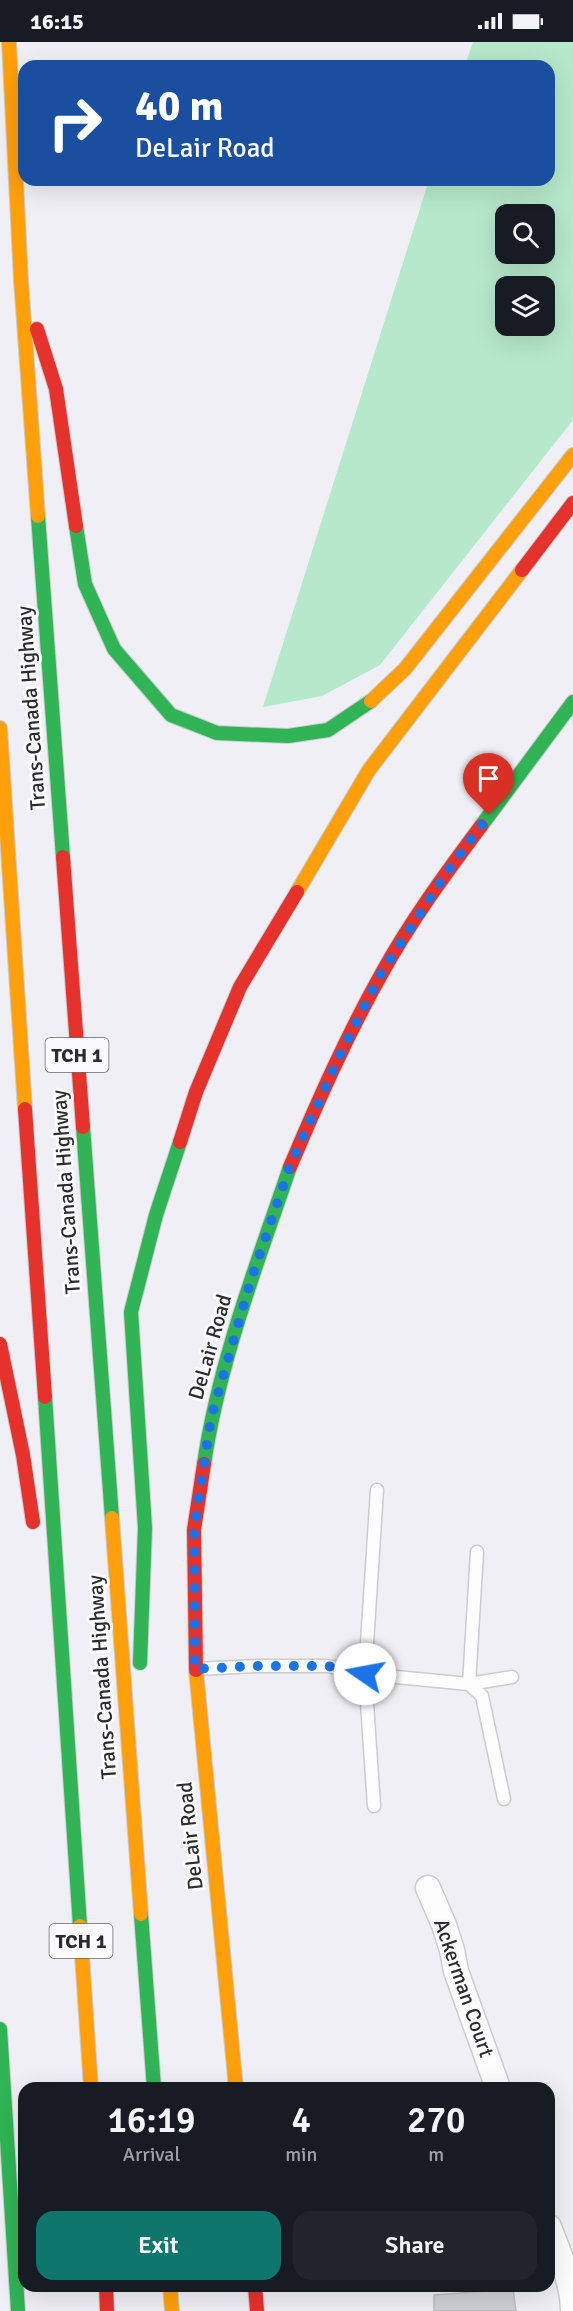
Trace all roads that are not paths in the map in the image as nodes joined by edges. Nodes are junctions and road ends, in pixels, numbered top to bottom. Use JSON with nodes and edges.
{"nodes":[{"id":1,"x":9,"y":42,"type":"edge"},
{"id":2,"x":21,"y":280,"type":"junction"},
{"id":3,"x":573,"y":455,"type":"edge"},
{"id":4,"x":573,"y":503,"type":"edge"},
{"id":5,"x":573,"y":702,"type":"edge"},
{"id":6,"x":0,"y":728,"type":"edge"},
{"id":7,"x":0,"y":1344,"type":"edge"},
{"id":8,"x":377,"y":1490,"type":"dead end"},
{"id":9,"x":35,"y":1537,"type":"dead end"},
{"id":10,"x":477,"y":1552,"type":"dead end"},
{"id":11,"x":45,"y":1607,"type":"dead end"},
{"id":12,"x":195,"y":1669,"type":"junction"},
{"id":13,"x":365,"y":1674,"type":"junction"},
{"id":14,"x":512,"y":1677,"type":"dead end"},
{"id":15,"x":469,"y":1684,"type":"junction"},
{"id":16,"x":71,"y":1794,"type":"junction"},
{"id":17,"x":504,"y":1798,"type":"dead end"},
{"id":18,"x":374,"y":1806,"type":"dead end"},
{"id":19,"x":134,"y":1829,"type":"junction"},
{"id":20,"x":428,"y":1888,"type":"dead end"},
{"id":21,"x":0,"y":2028,"type":"edge"},
{"id":22,"x":92,"y":2082,"type":"edge"},
{"id":23,"x":154,"y":2082,"type":"edge"},
{"id":24,"x":235,"y":2082,"type":"edge"},
{"id":25,"x":496,"y":2082,"type":"edge"},
{"id":26,"x":555,"y":2243,"type":"edge"},
{"id":27,"x":106,"y":2292,"type":"edge"},
{"id":28,"x":170,"y":2292,"type":"edge"},
{"id":29,"x":255,"y":2292,"type":"edge"},
{"id":30,"x":18,"y":2311,"type":"edge"},
{"id":31,"x":108,"y":2311,"type":"edge"},
{"id":32,"x":172,"y":2311,"type":"edge"},
{"id":33,"x":257,"y":2311,"type":"edge"},
{"id":34,"x":573,"y":2311,"type":"edge"}],
"edges":[{"from":1,"to":2,"type":"main road","name":"Trans-Canada Highway","number":"TCH 1"},
{"from":2,"to":3,"type":"main road"},
{"from":2,"to":19,"type":"main road","name":"Trans-Canada Highway","number":"TCH 1"},
{"from":4,"to":19,"type":"main road"},
{"from":5,"to":12,"type":"main road","name":"DeLair Road"},
{"from":6,"to":16,"type":"main road","name":"Trans-Canada Highway","number":"TCH 1"},
{"from":7,"to":9,"type":"main road"},
{"from":8,"to":13,"type":"lane"},
{"from":10,"to":15,"type":"lane"},
{"from":11,"to":16,"type":"main road"},
{"from":12,"to":13,"type":"lane"},
{"from":12,"to":24,"type":"main road","name":"DeLair Road"},
{"from":13,"to":15,"type":"lane"},
{"from":13,"to":18,"type":"lane"},
{"from":14,"to":15,"type":"lane"},
{"from":15,"to":17,"type":"lane"},
{"from":16,"to":22,"type":"main road","name":"Trans-Canada Highway","number":"TCH 1"},
{"from":19,"to":23,"type":"main road","name":"Trans-Canada Highway","number":"TCH 1"},
{"from":20,"to":25,"type":"street","name":"Ackerman Court"},
{"from":21,"to":30,"type":"main road"},
{"from":26,"to":34,"type":"street"},
{"from":27,"to":31,"type":"main road"},
{"from":28,"to":32,"type":"main road"},
{"from":29,"to":33,"type":"main road"}]}
